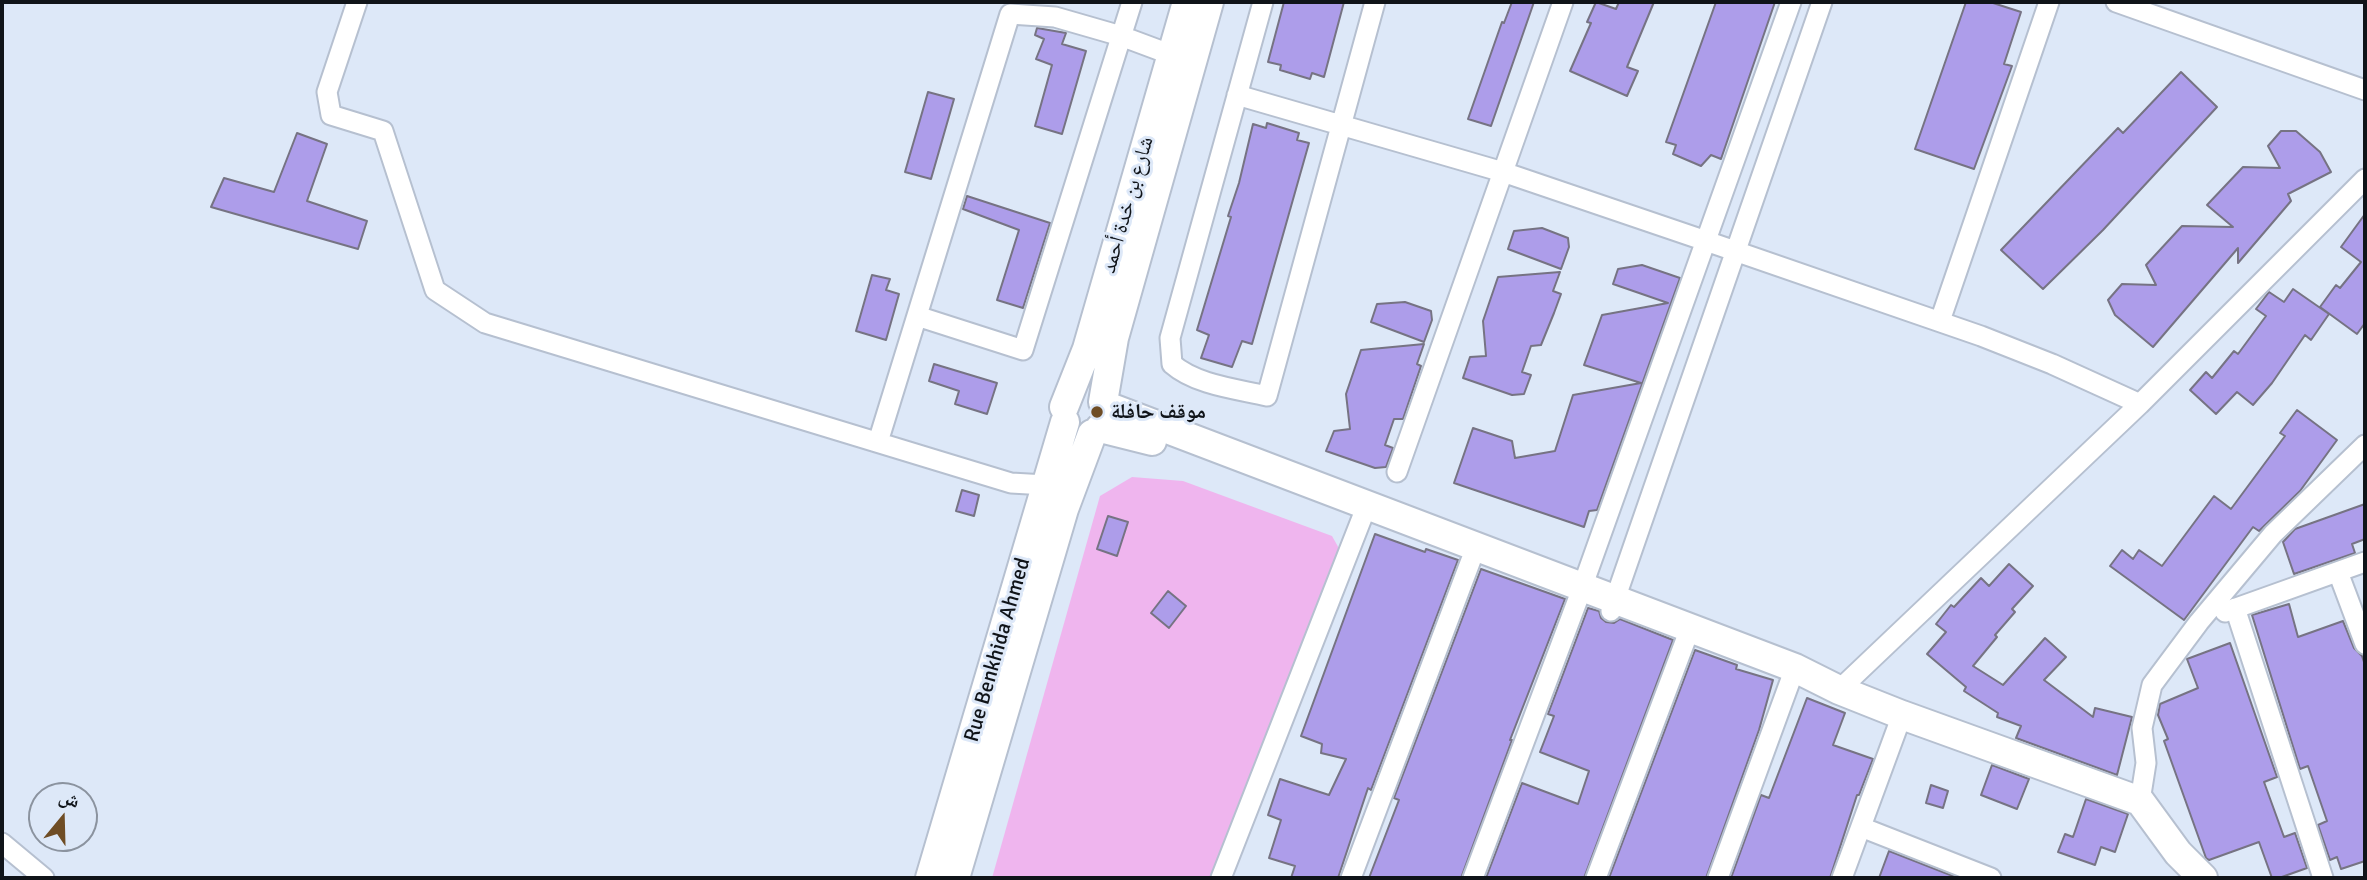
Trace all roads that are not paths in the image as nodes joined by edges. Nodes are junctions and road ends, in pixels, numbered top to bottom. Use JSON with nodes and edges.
{"nodes":[{"id":1,"x":357,"y":2,"type":"edge"},
{"id":2,"x":1132,"y":2,"type":"edge"},
{"id":3,"x":1187,"y":2,"type":"edge"},
{"id":4,"x":1209,"y":2,"type":"edge"},
{"id":5,"x":1263,"y":2,"type":"edge"},
{"id":6,"x":1375,"y":2,"type":"edge"},
{"id":7,"x":1563,"y":2,"type":"edge"},
{"id":8,"x":1790,"y":2,"type":"edge"},
{"id":9,"x":1822,"y":2,"type":"edge"},
{"id":10,"x":2049,"y":2,"type":"edge"},
{"id":11,"x":2116,"y":2,"type":"edge"},
{"id":12,"x":1121,"y":36,"type":"junction"},
{"id":13,"x":1172,"y":55,"type":"junction"},
{"id":14,"x":2365,"y":90,"type":"edge"},
{"id":15,"x":1237,"y":95,"type":"junction"},
{"id":16,"x":1341,"y":125,"type":"junction"},
{"id":17,"x":1503,"y":172,"type":"junction"},
{"id":18,"x":2365,"y":179,"type":"edge"},
{"id":19,"x":1706,"y":241,"type":"junction"},
{"id":20,"x":1735,"y":251,"type":"junction"},
{"id":21,"x":917,"y":316,"type":"junction"},
{"id":22,"x":1940,"y":321,"type":"junction"},
{"id":23,"x":2140,"y":404,"type":"junction"},
{"id":24,"x":1064,"y":414,"type":"junction"},
{"id":25,"x":1100,"y":417,"type":"junction"},
{"id":26,"x":878,"y":442,"type":"junction"},
{"id":27,"x":2365,"y":445,"type":"edge"},
{"id":28,"x":1397,"y":472,"type":"dead end"},
{"id":29,"x":1046,"y":485,"type":"junction"},
{"id":30,"x":1364,"y":512,"type":"junction"},
{"id":31,"x":1471,"y":560,"type":"junction"},
{"id":32,"x":2365,"y":562,"type":"edge"},
{"id":33,"x":2339,"y":572,"type":"junction"},
{"id":34,"x":1580,"y":593,"type":"junction"},
{"id":35,"x":1613,"y":605,"type":"junction"},
{"id":36,"x":2235,"y":608,"type":"junction"},
{"id":37,"x":2199,"y":622,"type":"junction"},
{"id":38,"x":1676,"y":631,"type":"junction"},
{"id":39,"x":2365,"y":644,"type":"edge"},
{"id":40,"x":1793,"y":673,"type":"junction"},
{"id":41,"x":1839,"y":690,"type":"junction"},
{"id":42,"x":1902,"y":715,"type":"junction"},
{"id":43,"x":2140,"y":802,"type":"junction"},
{"id":44,"x":1861,"y":827,"type":"junction"},
{"id":45,"x":2,"y":843,"type":"edge"},
{"id":46,"x":44,"y":878,"type":"edge"},
{"id":47,"x":930,"y":878,"type":"edge"},
{"id":48,"x":955,"y":878,"type":"edge"},
{"id":49,"x":1221,"y":878,"type":"edge"},
{"id":50,"x":1351,"y":878,"type":"edge"},
{"id":51,"x":1473,"y":878,"type":"edge"},
{"id":52,"x":1596,"y":878,"type":"edge"},
{"id":53,"x":1718,"y":878,"type":"edge"},
{"id":54,"x":1842,"y":878,"type":"edge"},
{"id":55,"x":1992,"y":878,"type":"edge"},
{"id":56,"x":2203,"y":878,"type":"edge"},
{"id":57,"x":2323,"y":878,"type":"edge"}],
"edges":[{"from":1,"to":26,"type":"street"},
{"from":2,"to":12,"type":"street"},
{"from":3,"to":13,"type":"main road","name":"شارع بن خدة أحمد"},
{"from":4,"to":25,"type":"main road"},
{"from":5,"to":15,"type":"street"},
{"from":6,"to":16,"type":"street"},
{"from":7,"to":17,"type":"street"},
{"from":8,"to":19,"type":"street"},
{"from":9,"to":20,"type":"street"},
{"from":10,"to":22,"type":"street"},
{"from":11,"to":14,"type":"street"},
{"from":12,"to":13,"type":"street"},
{"from":12,"to":21,"type":"street"},
{"from":12,"to":21,"type":"street"},
{"from":13,"to":24,"type":"main road","name":"شارع بن خدة أحمد"},
{"from":15,"to":16,"type":"street"},
{"from":15,"to":16,"type":"street"},
{"from":16,"to":17,"type":"street"},
{"from":17,"to":19,"type":"street"},
{"from":17,"to":28,"type":"street"},
{"from":18,"to":23,"type":"street"},
{"from":19,"to":20,"type":"street"},
{"from":19,"to":34,"type":"street"},
{"from":20,"to":22,"type":"street"},
{"from":20,"to":35,"type":"street"},
{"from":21,"to":26,"type":"street"},
{"from":22,"to":23,"type":"street"},
{"from":23,"to":41,"type":"street"},
{"from":24,"to":25,"type":"main road"},
{"from":24,"to":25,"type":"main road"},
{"from":24,"to":29,"type":"main road","name":"Rue Benkhida Ahmed"},
{"from":25,"to":30,"type":"main road"},
{"from":25,"to":48,"type":"main road"},
{"from":26,"to":29,"type":"street"},
{"from":27,"to":37,"type":"street"},
{"from":29,"to":47,"type":"main road","name":"Rue Benkhida Ahmed"},
{"from":30,"to":31,"type":"main road"},
{"from":30,"to":34,"type":"main road"},
{"from":30,"to":49,"type":"street"},
{"from":31,"to":34,"type":"main road"},
{"from":31,"to":50,"type":"street"},
{"from":32,"to":33,"type":"street"},
{"from":33,"to":36,"type":"street"},
{"from":33,"to":39,"type":"street"},
{"from":34,"to":35,"type":"main road"},
{"from":34,"to":51,"type":"street"},
{"from":35,"to":38,"type":"main road"},
{"from":36,"to":37,"type":"street"},
{"from":36,"to":57,"type":"street"},
{"from":37,"to":43,"type":"street"},
{"from":38,"to":40,"type":"main road"},
{"from":38,"to":52,"type":"street"},
{"from":40,"to":41,"type":"main road"},
{"from":40,"to":53,"type":"street"},
{"from":41,"to":42,"type":"main road"},
{"from":42,"to":43,"type":"main road"},
{"from":42,"to":44,"type":"street"},
{"from":43,"to":56,"type":"main road"},
{"from":44,"to":54,"type":"street"},
{"from":44,"to":55,"type":"street"},
{"from":45,"to":46,"type":"street"}]}
